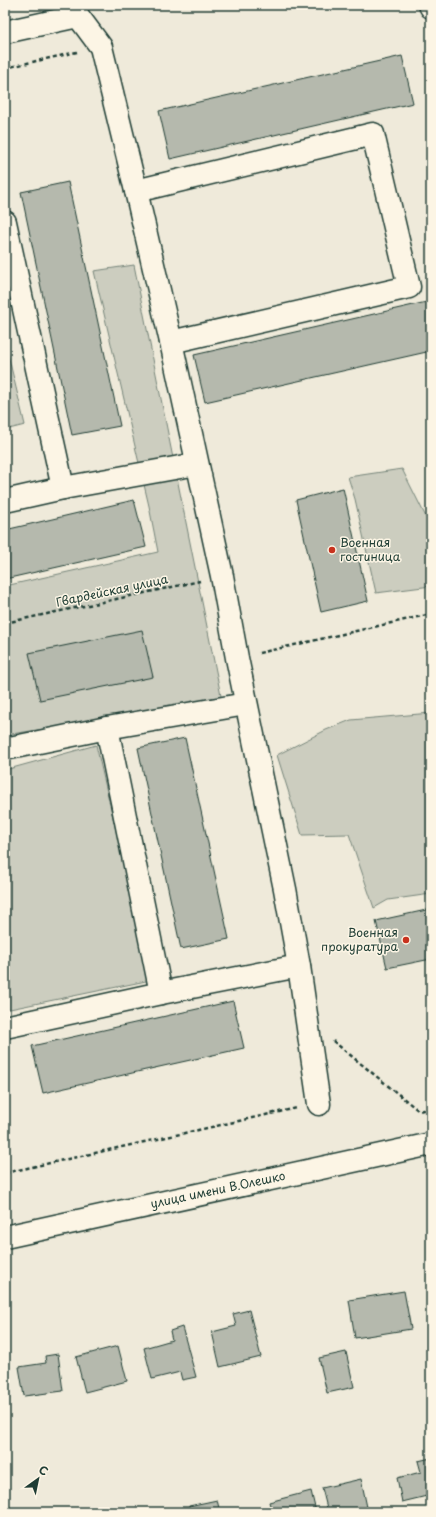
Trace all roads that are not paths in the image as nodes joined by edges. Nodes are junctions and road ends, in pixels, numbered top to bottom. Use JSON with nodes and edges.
{"nodes":[{"id":1,"x":76,"y":10,"type":"edge"},
{"id":2,"x":5,"y":32,"type":"edge"},
{"id":3,"x":136,"y":191,"type":"junction"},
{"id":4,"x":5,"y":222,"type":"edge"},
{"id":5,"x":171,"y":342,"type":"junction"},
{"id":6,"x":197,"y":464,"type":"junction"},
{"id":7,"x":63,"y":488,"type":"junction"},
{"id":8,"x":5,"y":501,"type":"edge"},
{"id":9,"x":246,"y":704,"type":"junction"},
{"id":10,"x":107,"y":728,"type":"junction"},
{"id":11,"x":5,"y":749,"type":"edge"},
{"id":12,"x":299,"y":966,"type":"junction"},
{"id":13,"x":161,"y":993,"type":"junction"},
{"id":14,"x":5,"y":1027,"type":"edge"},
{"id":15,"x":319,"y":1104,"type":"road end"},
{"id":16,"x":431,"y":1144,"type":"edge"},
{"id":17,"x":5,"y":1237,"type":"edge"}],
"edges":[{"from":1,"to":2,"type":"street"},
{"from":1,"to":3,"type":"street"},
{"from":3,"to":5,"type":"street"},
{"from":3,"to":5,"type":"street"},
{"from":4,"to":7,"type":"street"},
{"from":5,"to":6,"type":"street"},
{"from":6,"to":7,"type":"street"},
{"from":6,"to":9,"type":"street"},
{"from":7,"to":8,"type":"street"},
{"from":9,"to":10,"type":"street"},
{"from":9,"to":12,"type":"street"},
{"from":10,"to":11,"type":"street"},
{"from":10,"to":13,"type":"street"},
{"from":12,"to":13,"type":"street"},
{"from":12,"to":15,"type":"street"},
{"from":13,"to":14,"type":"street"},
{"from":16,"to":17,"type":"street","name":"улица имени В.Олешко"}]}
